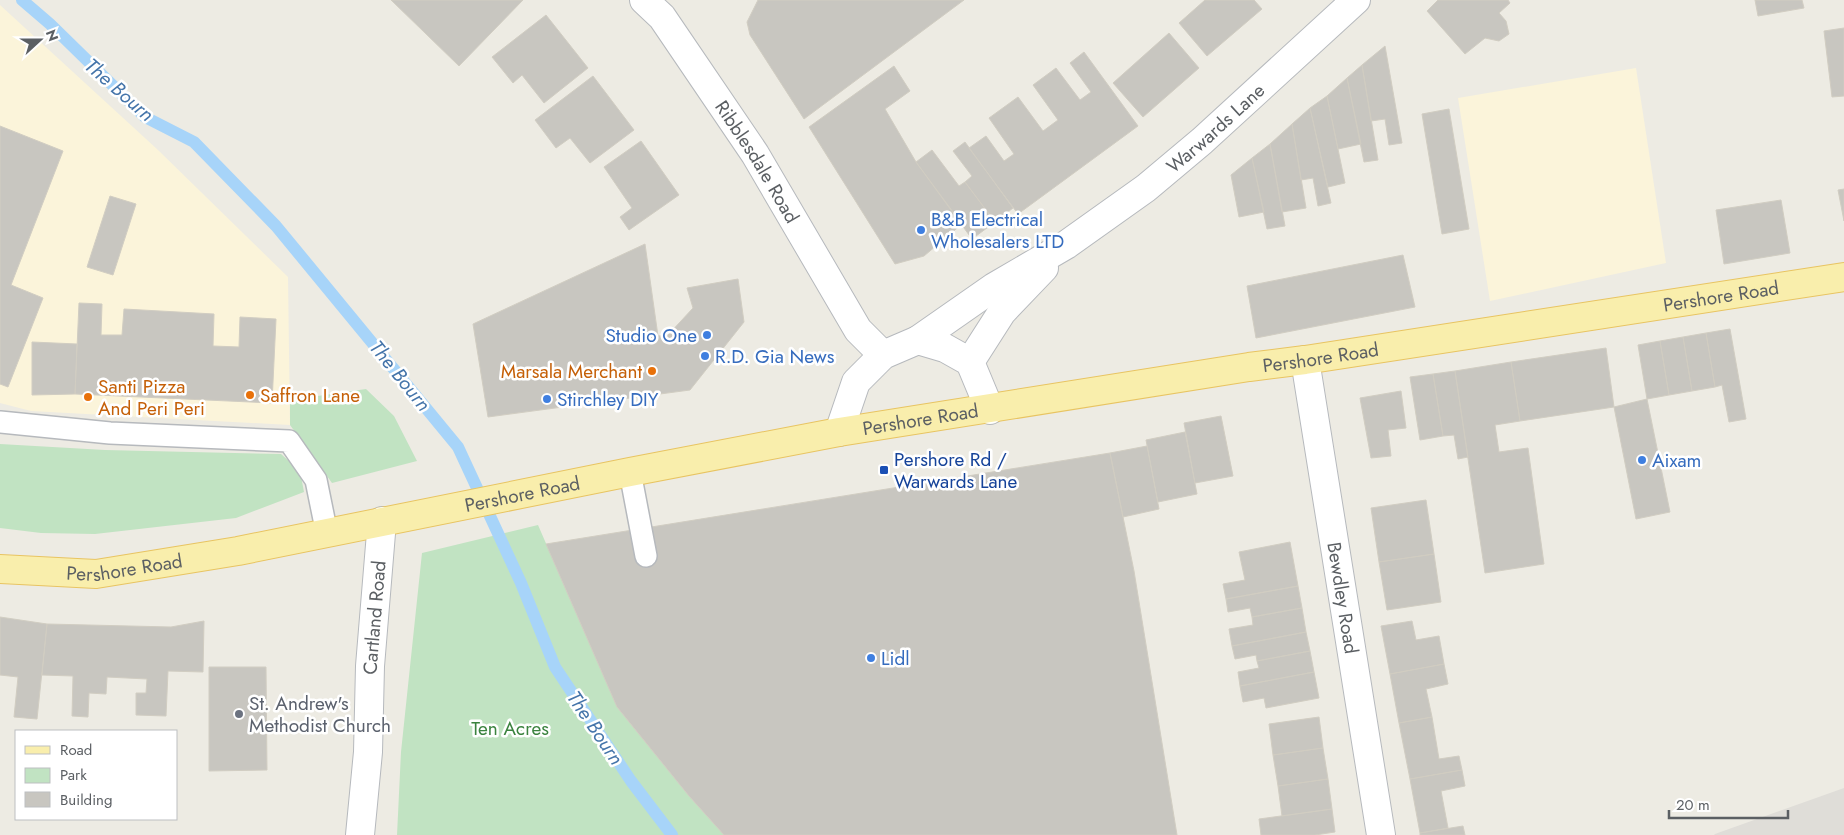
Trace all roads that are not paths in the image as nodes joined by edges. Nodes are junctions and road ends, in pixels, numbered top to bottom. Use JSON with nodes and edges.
{"nodes":[{"id":1,"x":1356,"y":0,"type":"edge"},
{"id":2,"x":659,"y":6,"type":"edge"},
{"id":3,"x":1066,"y":245,"type":"junction"},
{"id":4,"x":1844,"y":277,"type":"edge"},
{"id":5,"x":858,"y":330,"type":"junction"},
{"id":6,"x":918,"y":340,"type":"junction"},
{"id":7,"x":883,"y":355,"type":"junction"},
{"id":8,"x":1305,"y":360,"type":"junction"},
{"id":9,"x":970,"y":362,"type":"junction"},
{"id":10,"x":856,"y":382,"type":"junction"},
{"id":11,"x":990,"y":410,"type":"junction"},
{"id":12,"x":0,"y":422,"type":"edge"},
{"id":13,"x":839,"y":432,"type":"junction"},
{"id":14,"x":630,"y":472,"type":"junction"},
{"id":15,"x":382,"y":521,"type":"junction"},
{"id":16,"x":327,"y":534,"type":"junction"},
{"id":17,"x":646,"y":556,"type":"dead end"},
{"id":18,"x":0,"y":569,"type":"edge"},
{"id":19,"x":360,"y":835,"type":"edge"},
{"id":20,"x":1381,"y":835,"type":"edge"}],
"edges":[{"from":1,"to":3,"type":"street","name":"Warwards Lane"},
{"from":2,"to":5,"type":"street","name":"Ribblesdale Road"},
{"from":3,"to":6,"type":"street","name":"Warwards Lane"},
{"from":3,"to":9,"type":"street","name":"Warwards Lane"},
{"from":4,"to":8,"type":"main road","name":"Pershore Road"},
{"from":5,"to":7,"type":"street","name":"Ribblesdale Road"},
{"from":5,"to":10,"type":"street"},
{"from":6,"to":7,"type":"street","name":"Warwards Lane"},
{"from":6,"to":9,"type":"street"},
{"from":7,"to":10,"type":"street"},
{"from":8,"to":11,"type":"main road","name":"Pershore Road"},
{"from":8,"to":20,"type":"street","name":"Bewdley Road"},
{"from":9,"to":11,"type":"street"},
{"from":10,"to":13,"type":"street"},
{"from":11,"to":13,"type":"main road","name":"Pershore Road"},
{"from":12,"to":16,"type":"lane"},
{"from":13,"to":14,"type":"main road","name":"Pershore Road"},
{"from":14,"to":15,"type":"main road","name":"Pershore Road"},
{"from":14,"to":17,"type":"lane"},
{"from":15,"to":16,"type":"main road","name":"Pershore Road"},
{"from":15,"to":19,"type":"street","name":"Cartland Road"},
{"from":16,"to":18,"type":"main road","name":"Pershore Road"}]}
